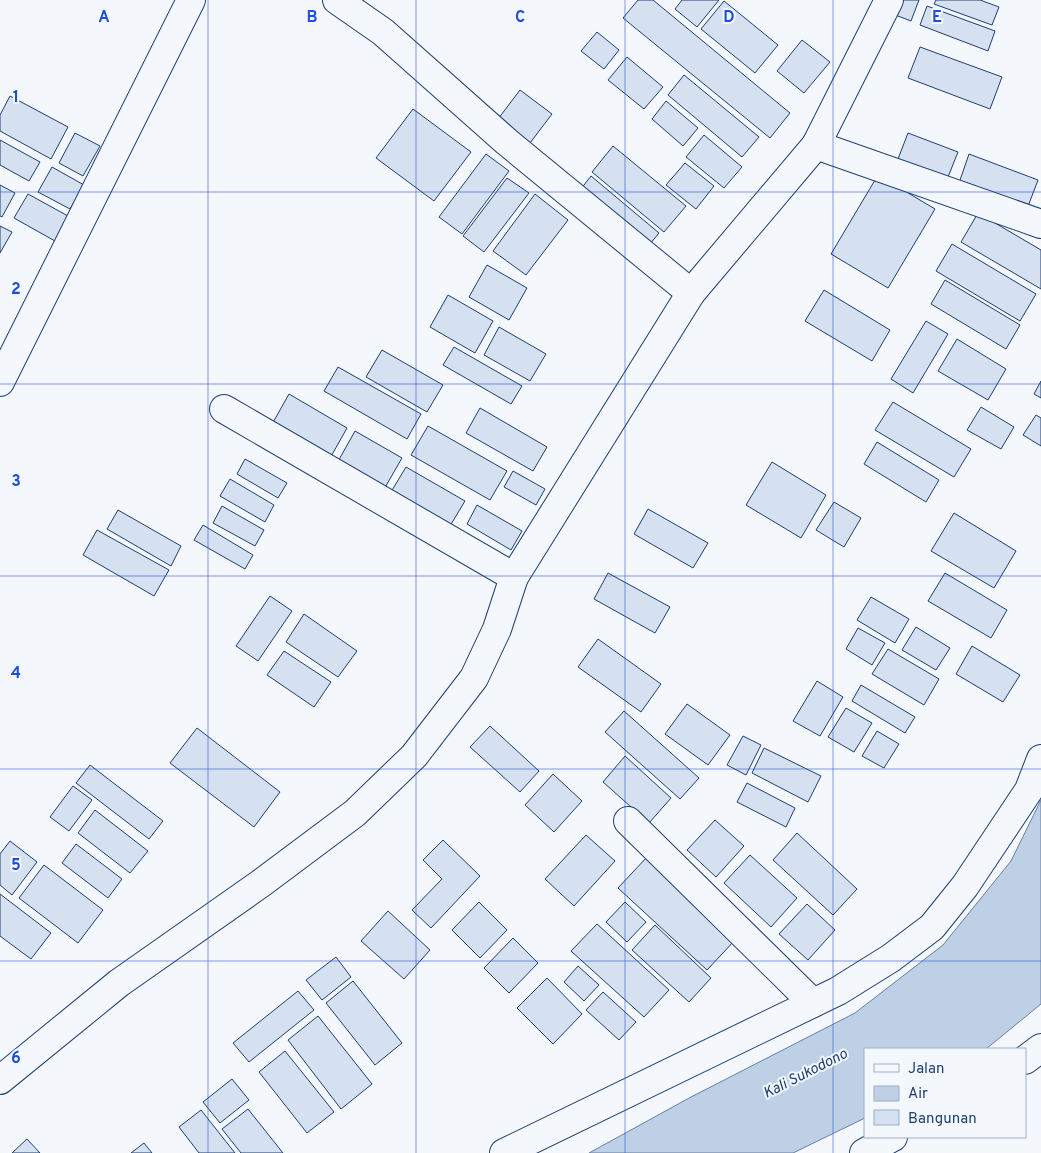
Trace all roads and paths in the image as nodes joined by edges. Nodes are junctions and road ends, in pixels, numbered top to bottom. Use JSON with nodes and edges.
{"nodes":[{"id":1,"x":191,"y":0,"type":"edge"},
{"id":2,"x":337,"y":0,"type":"edge"},
{"id":3,"x":889,"y":0,"type":"edge"},
{"id":4,"x":816,"y":145,"type":"junction"},
{"id":5,"x":1041,"y":224,"type":"edge"},
{"id":6,"x":690,"y":293,"type":"junction"},
{"id":7,"x":0,"y":382,"type":"edge"},
{"id":8,"x":224,"y":409,"type":"dead end"},
{"id":9,"x":514,"y":577,"type":"junction"},
{"id":10,"x":1041,"y":759,"type":"edge"},
{"id":11,"x":628,"y":821,"type":"dead end"},
{"id":12,"x":813,"y":1003,"type":"junction"},
{"id":13,"x":1041,"y":1048,"type":"edge"},
{"id":14,"x":1026,"y":1059,"type":"edge"},
{"id":15,"x":0,"y":1080,"type":"edge"},
{"id":16,"x":891,"y":1138,"type":"edge"},
{"id":17,"x":504,"y":1153,"type":"edge"},
{"id":18,"x":864,"y":1153,"type":"edge"}],
"edges":[{"from":1,"to":7,"type":"street"},
{"from":2,"to":6,"type":"street"},
{"from":3,"to":4,"type":"street"},
{"from":4,"to":5,"type":"street"},
{"from":4,"to":6,"type":"street"},
{"from":6,"to":9,"type":"street"},
{"from":8,"to":9,"type":"street"},
{"from":9,"to":15,"type":"street"},
{"from":10,"to":12,"type":"street"},
{"from":11,"to":12,"type":"street"},
{"from":12,"to":17,"type":"street"},
{"from":13,"to":14,"type":"street"},
{"from":16,"to":18,"type":"street"}]}
